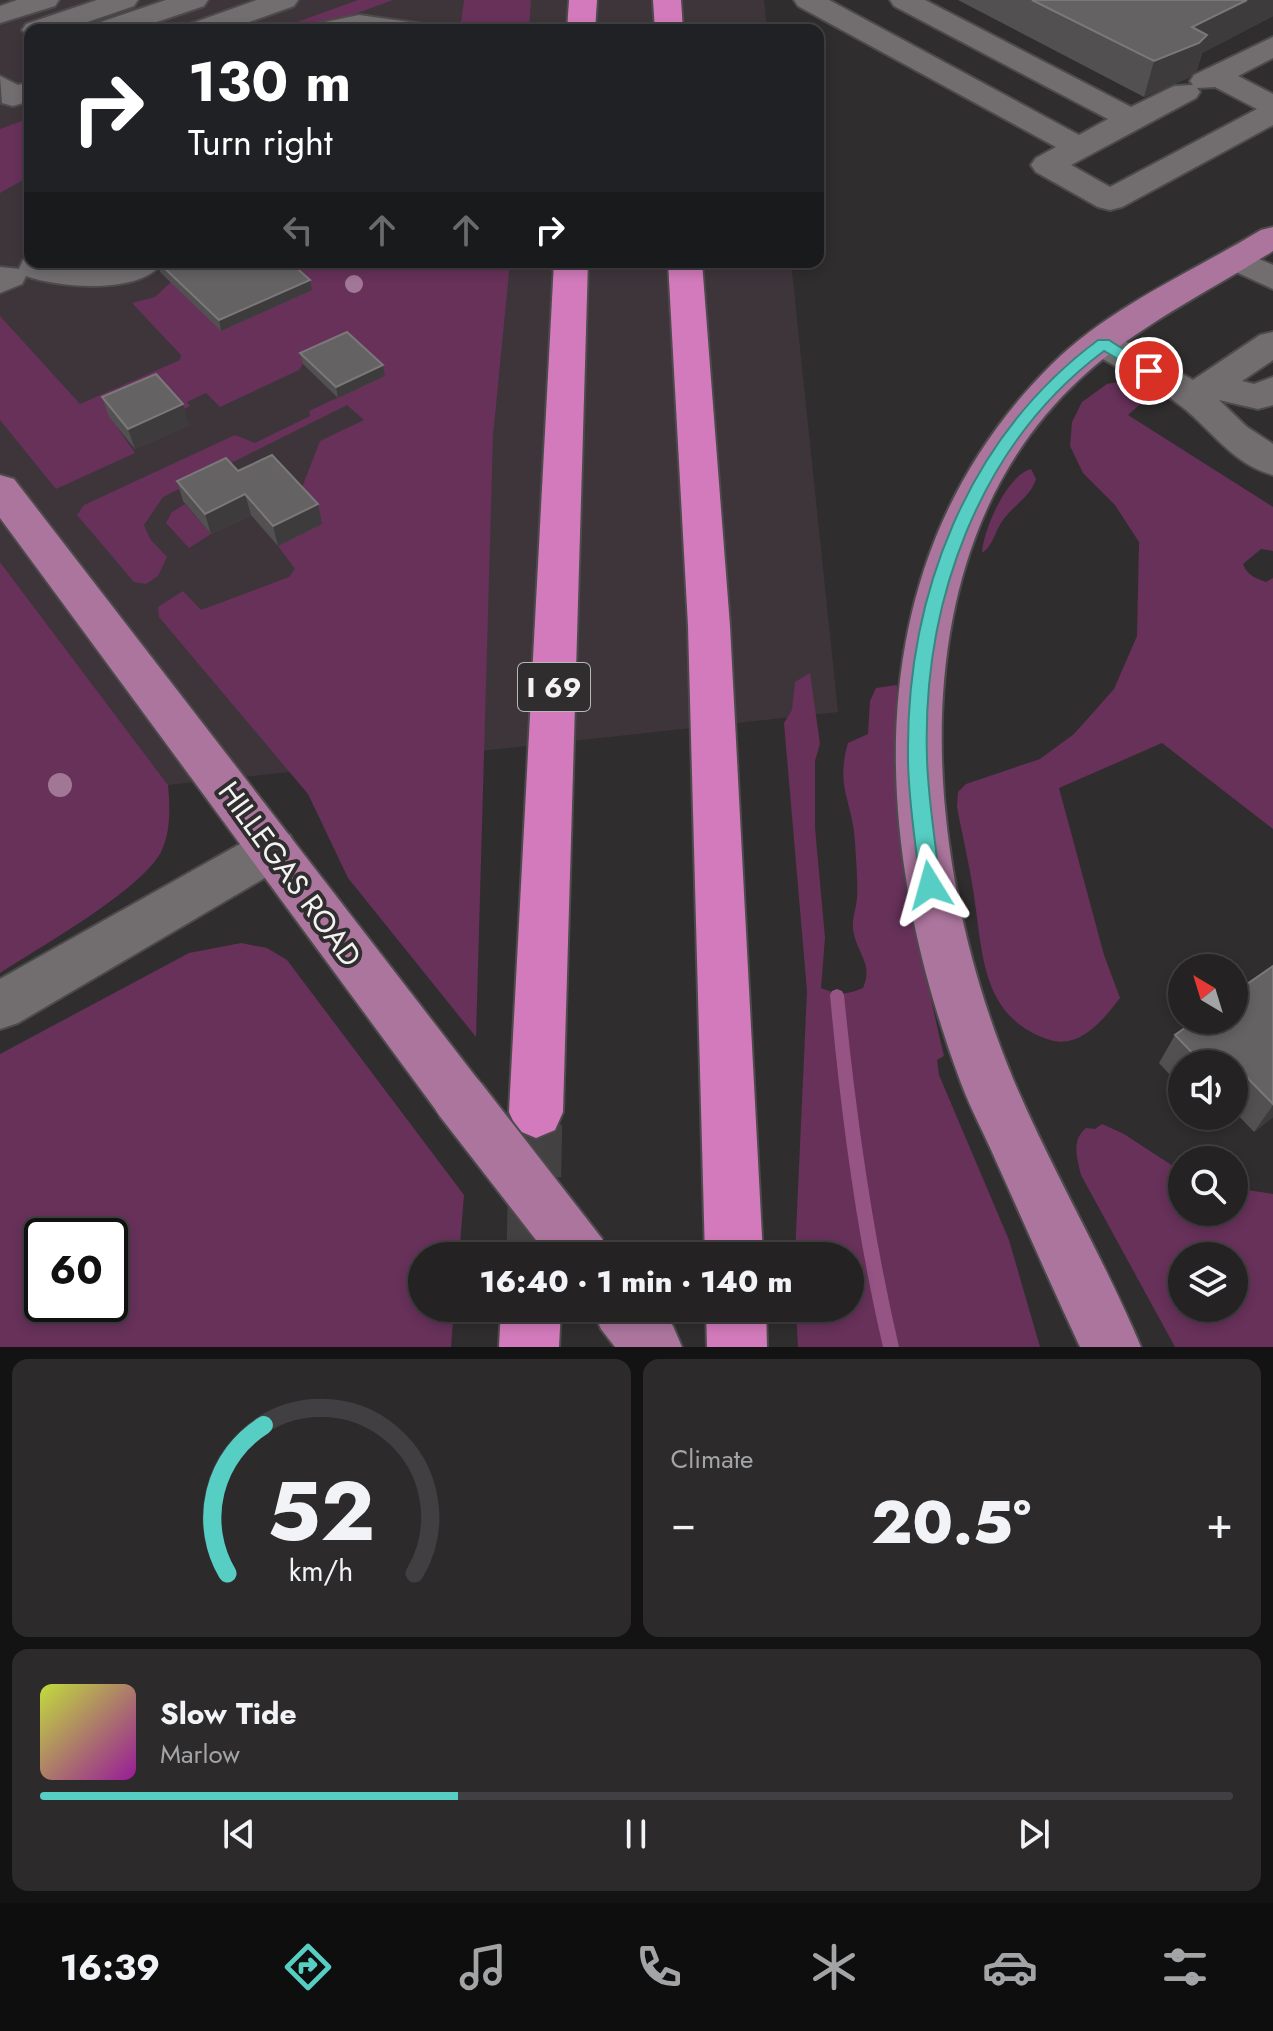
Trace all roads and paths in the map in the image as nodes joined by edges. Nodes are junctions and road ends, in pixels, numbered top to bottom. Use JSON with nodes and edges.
{"nodes":[{"id":1,"x":45,"y":0,"type":"edge"},
{"id":2,"x":124,"y":0,"type":"edge"},
{"id":3,"x":194,"y":0,"type":"edge"},
{"id":4,"x":284,"y":0,"type":"edge"},
{"id":5,"x":583,"y":0,"type":"edge"},
{"id":6,"x":667,"y":0,"type":"edge"},
{"id":7,"x":808,"y":0,"type":"edge"},
{"id":8,"x":904,"y":0,"type":"edge"},
{"id":9,"x":0,"y":15,"type":"edge"},
{"id":10,"x":54,"y":24,"type":"edge"},
{"id":11,"x":123,"y":24,"type":"edge"},
{"id":12,"x":217,"y":24,"type":"edge"},
{"id":13,"x":581,"y":24,"type":"edge"},
{"id":14,"x":669,"y":24,"type":"edge"},
{"id":15,"x":24,"y":39,"type":"edge"},
{"id":16,"x":1273,"y":46,"type":"edge"},
{"id":17,"x":4,"y":63,"type":"edge"},
{"id":18,"x":1202,"y":83,"type":"junction"},
{"id":19,"x":24,"y":93,"type":"edge"},
{"id":20,"x":1273,"y":106,"type":"edge"},
{"id":21,"x":1273,"y":113,"type":"edge"},
{"id":22,"x":1131,"y":119,"type":"junction"},
{"id":23,"x":1079,"y":147,"type":"junction"},
{"id":24,"x":1273,"y":237,"type":"edge"},
{"id":25,"x":1237,"y":260,"type":"junction"},
{"id":26,"x":128,"y":268,"type":"edge"},
{"id":27,"x":571,"y":268,"type":"edge"},
{"id":28,"x":685,"y":268,"type":"edge"},
{"id":29,"x":19,"y":273,"type":"edge"},
{"id":30,"x":1273,"y":279,"type":"edge"},
{"id":31,"x":1273,"y":343,"type":"edge"},
{"id":32,"x":1103,"y":344,"type":"junction"},
{"id":33,"x":1273,"y":389,"type":"edge"},
{"id":34,"x":1202,"y":391,"type":"junction"},
{"id":35,"x":1273,"y":462,"type":"edge"},
{"id":36,"x":0,"y":489,"type":"edge"},
{"id":37,"x":273,"y":849,"type":"junction"},
{"id":38,"x":0,"y":1006,"type":"edge"},
{"id":39,"x":536,"y":1112,"type":"tunnel mouth"},
{"id":40,"x":571,"y":1242,"type":"edge"},
{"id":41,"x":733,"y":1242,"type":"edge"},
{"id":42,"x":530,"y":1322,"type":"edge"},
{"id":43,"x":633,"y":1322,"type":"edge"},
{"id":44,"x":736,"y":1322,"type":"edge"},
{"id":45,"x":529,"y":1347,"type":"edge"},
{"id":46,"x":652,"y":1347,"type":"edge"},
{"id":47,"x":737,"y":1347,"type":"edge"},
{"id":48,"x":1111,"y":1347,"type":"edge"}],
"edges":[{"from":1,"to":9,"type":"street"},
{"from":2,"to":10,"type":"street"},
{"from":3,"to":11,"type":"street"},
{"from":4,"to":12,"type":"street"},
{"from":5,"to":13,"type":"highway"},
{"from":6,"to":14,"type":"highway"},
{"from":7,"to":23,"type":"street"},
{"from":8,"to":22,"type":"street"},
{"from":15,"to":17,"type":"street"},
{"from":16,"to":18,"type":"street"},
{"from":17,"to":19,"type":"street"},
{"from":18,"to":20,"type":"street"},
{"from":18,"to":22,"type":"street"},
{"from":21,"to":23,"type":"street"},
{"from":22,"to":23,"type":"street"},
{"from":24,"to":25,"type":"main road"},
{"from":25,"to":30,"type":"street"},
{"from":25,"to":32,"type":"main road"},
{"from":26,"to":29,"type":"street"},
{"from":27,"to":39,"type":"highway","number":"I 69"},
{"from":28,"to":41,"type":"highway"},
{"from":31,"to":34,"type":"street"},
{"from":32,"to":34,"type":"street"},
{"from":32,"to":48,"type":"main road"},
{"from":33,"to":34,"type":"street"},
{"from":34,"to":35,"type":"street"},
{"from":36,"to":37,"type":"main road","name":"HILLEGAS ROAD"},
{"from":37,"to":38,"type":"street"},
{"from":37,"to":40,"type":"main road","name":"HILLEGAS ROAD","bridge":true},
{"from":42,"to":45,"type":"highway"},
{"from":43,"to":46,"type":"main road"},
{"from":44,"to":47,"type":"highway"}]}
